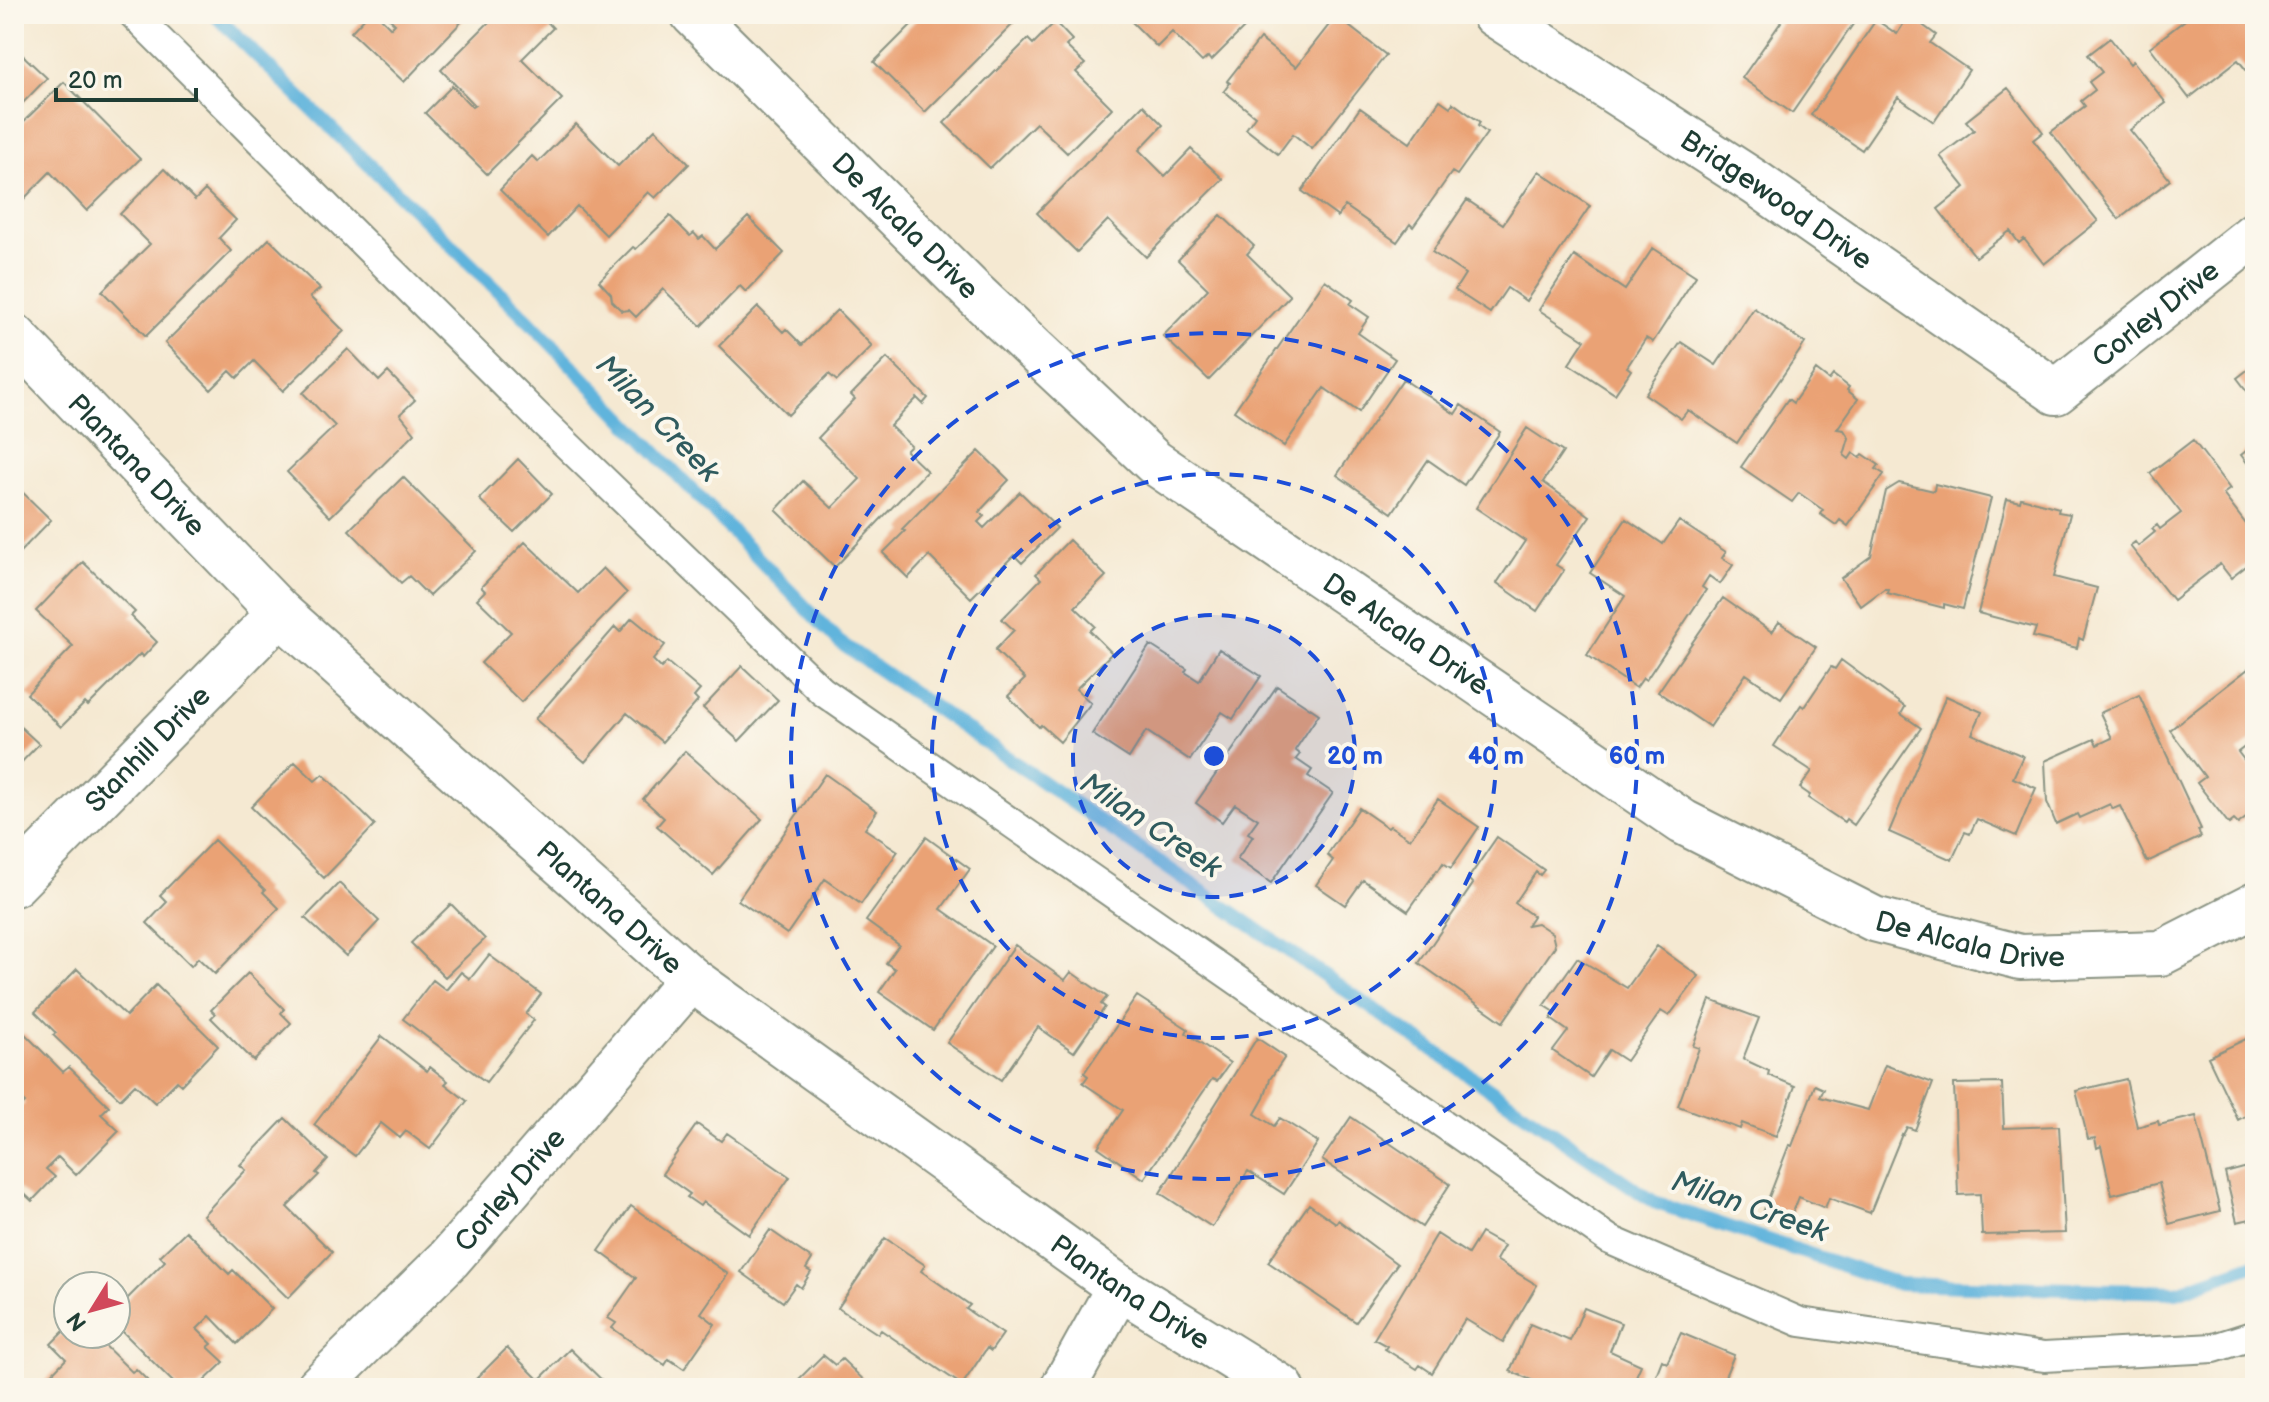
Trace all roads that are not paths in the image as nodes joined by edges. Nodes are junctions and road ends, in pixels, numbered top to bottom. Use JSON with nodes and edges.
{"nodes":[{"id":1,"x":133,"y":14,"type":"edge"},
{"id":2,"x":693,"y":14,"type":"edge"},
{"id":3,"x":1494,"y":14,"type":"edge"},
{"id":4,"x":2255,"y":234,"type":"edge"},
{"id":5,"x":14,"y":336,"type":"edge"},
{"id":6,"x":2056,"y":392,"type":"joint"},
{"id":7,"x":280,"y":613,"type":"junction"},
{"id":8,"x":14,"y":884,"type":"edge"},
{"id":9,"x":2255,"y":905,"type":"edge"},
{"id":10,"x":691,"y":979,"type":"junction"},
{"id":11,"x":1119,"y":1287,"type":"junction"},
{"id":12,"x":2255,"y":1335,"type":"edge"},
{"id":13,"x":318,"y":1388,"type":"edge"},
{"id":14,"x":1063,"y":1388,"type":"edge"},
{"id":15,"x":1282,"y":1388,"type":"edge"}],
"edges":[{"from":1,"to":12,"type":"lane"},
{"from":2,"to":9,"type":"street","name":"De Alcala Drive"},
{"from":3,"to":6,"type":"street","name":"Bridgewood Drive"},
{"from":4,"to":6,"type":"street","name":"Corley Drive"},
{"from":5,"to":7,"type":"street","name":"Plantana Drive"},
{"from":7,"to":8,"type":"street","name":"Stanhill Drive"},
{"from":7,"to":10,"type":"street","name":"Plantana Drive"},
{"from":10,"to":11,"type":"street","name":"Plantana Drive"},
{"from":10,"to":13,"type":"street","name":"Corley Drive"},
{"from":11,"to":14,"type":"street"},
{"from":11,"to":15,"type":"street","name":"Plantana Drive"}]}
